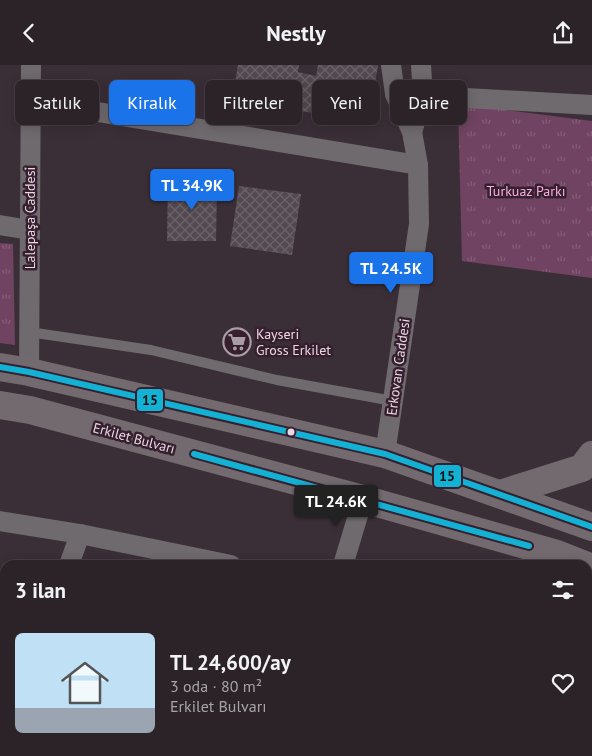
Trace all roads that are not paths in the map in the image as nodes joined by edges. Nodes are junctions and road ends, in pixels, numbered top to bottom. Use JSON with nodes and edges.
{"nodes":[{"id":1,"x":31,"y":65,"type":"edge"},
{"id":2,"x":391,"y":65,"type":"edge"},
{"id":3,"x":421,"y":65,"type":"edge"},
{"id":4,"x":31,"y":80,"type":"edge"},
{"id":5,"x":393,"y":80,"type":"edge"},
{"id":6,"x":422,"y":80,"type":"edge"},
{"id":7,"x":467,"y":98,"type":"edge"},
{"id":8,"x":592,"y":105,"type":"edge"},
{"id":9,"x":99,"y":112,"type":"edge"},
{"id":10,"x":31,"y":125,"type":"edge"},
{"id":11,"x":409,"y":125,"type":"edge"},
{"id":12,"x":414,"y":125,"type":"edge"},
{"id":13,"x":412,"y":131,"type":"junction"},
{"id":14,"x":418,"y":165,"type":"junction"},
{"id":15,"x":0,"y":225,"type":"edge"},
{"id":16,"x":30,"y":230,"type":"junction"},
{"id":17,"x":29,"y":332,"type":"junction"},
{"id":18,"x":0,"y":367,"type":"edge"},
{"id":19,"x":29,"y":372,"type":"junction"},
{"id":20,"x":393,"y":401,"type":"junction"},
{"id":21,"x":0,"y":405,"type":"edge"},
{"id":22,"x":385,"y":455,"type":"junction"},
{"id":23,"x":592,"y":455,"type":"edge"},
{"id":24,"x":500,"y":494,"type":"junction"},
{"id":25,"x":363,"y":499,"type":"junction"},
{"id":26,"x":0,"y":521,"type":"edge"},
{"id":27,"x":592,"y":527,"type":"edge"},
{"id":28,"x":80,"y":534,"type":"junction"},
{"id":29,"x":71,"y":560,"type":"edge"},
{"id":30,"x":207,"y":560,"type":"edge"},
{"id":31,"x":345,"y":560,"type":"edge"},
{"id":32,"x":572,"y":560,"type":"edge"}],
"edges":[{"from":1,"to":4,"type":"street","name":"Lalepaşa Caddesi"},
{"from":2,"to":5,"type":"street","name":"Erkovan Caddesi"},
{"from":3,"to":6,"type":"street","name":"Erkovan Caddesi"},
{"from":7,"to":8,"type":"street"},
{"from":9,"to":14,"type":"street"},
{"from":10,"to":16,"type":"street","name":"Lalepaşa Caddesi"},
{"from":11,"to":13,"type":"street","name":"Erkovan Caddesi"},
{"from":12,"to":13,"type":"street","name":"Erkovan Caddesi"},
{"from":13,"to":14,"type":"street","name":"Erkovan Caddesi"},
{"from":14,"to":20,"type":"street","name":"Erkovan Caddesi"},
{"from":15,"to":16,"type":"street"},
{"from":16,"to":17,"type":"street","name":"Lalepaşa Caddesi"},
{"from":17,"to":19,"type":"street","name":"Lalepaşa Caddesi"},
{"from":17,"to":20,"type":"lane"},
{"from":18,"to":19,"type":"main road"},
{"from":19,"to":22,"type":"main road"},
{"from":20,"to":22,"type":"street","name":"Erkovan Caddesi"},
{"from":21,"to":25,"type":"main road","name":"Erkilet Bulvarı"},
{"from":22,"to":24,"type":"main road"},
{"from":23,"to":24,"type":"main road"},
{"from":24,"to":27,"type":"main road"},
{"from":25,"to":31,"type":"street"},
{"from":25,"to":32,"type":"main road","name":"Erkilet Bulvarı"},
{"from":26,"to":28,"type":"street"},
{"from":28,"to":29,"type":"street"},
{"from":28,"to":30,"type":"street"}]}
